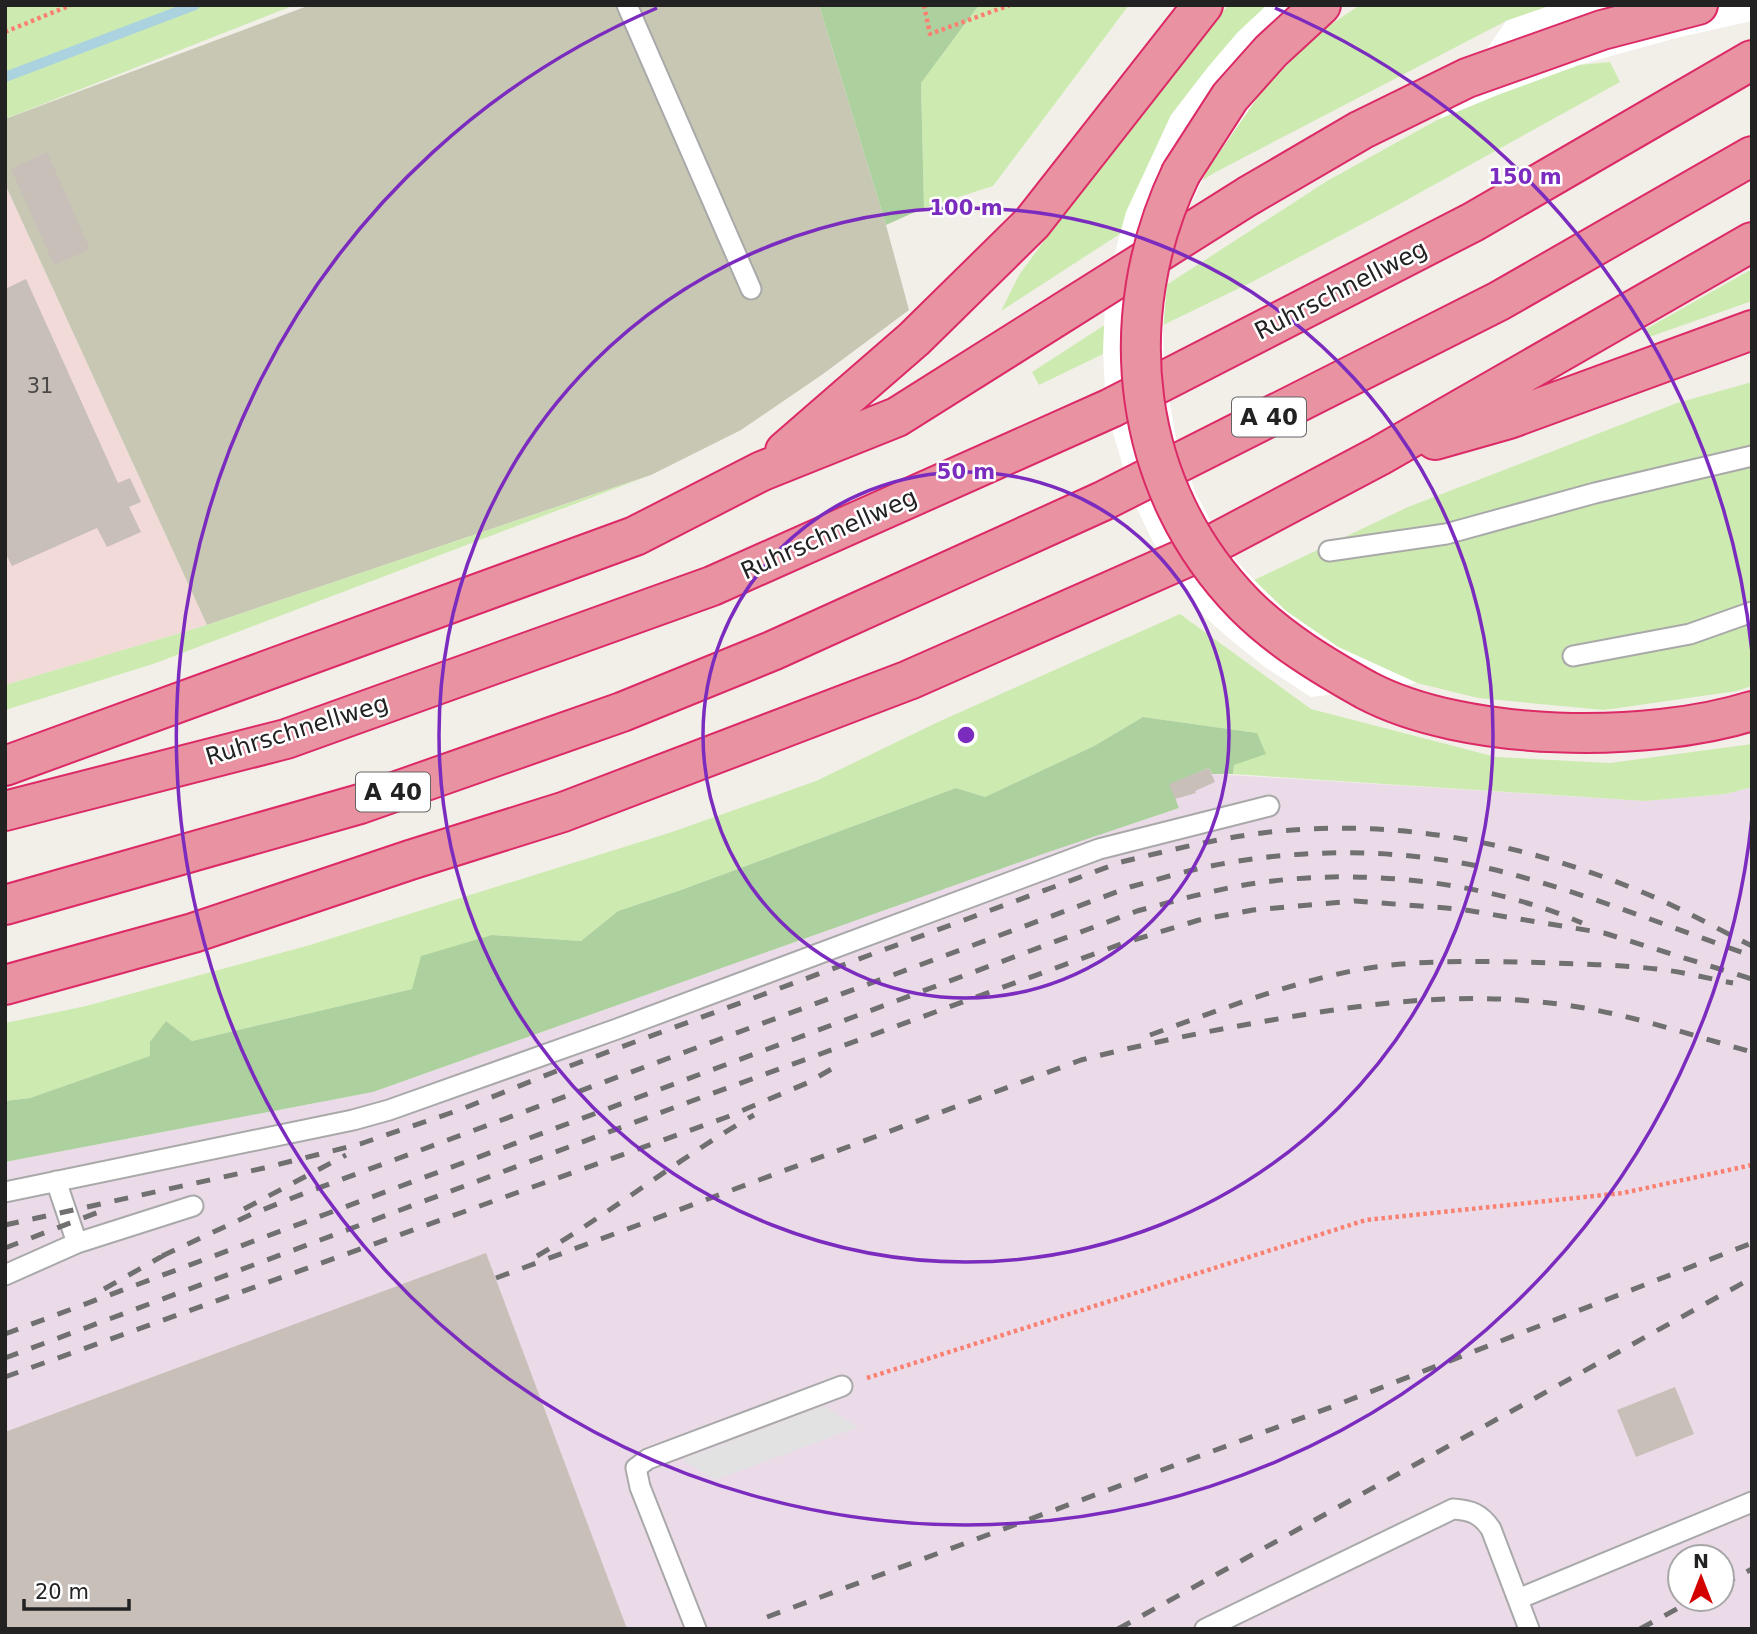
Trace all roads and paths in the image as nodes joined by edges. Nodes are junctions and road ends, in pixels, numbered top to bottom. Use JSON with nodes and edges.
{"nodes":[{"id":1,"x":71,"y":5,"type":"edge"},
{"id":2,"x":627,"y":5,"type":"edge"},
{"id":3,"x":924,"y":5,"type":"edge"},
{"id":4,"x":1010,"y":5,"type":"edge"},
{"id":5,"x":1203,"y":5,"type":"edge"},
{"id":6,"x":1321,"y":5,"type":"edge"},
{"id":7,"x":1698,"y":5,"type":"edge"},
{"id":8,"x":5,"y":32,"type":"edge"},
{"id":9,"x":1752,"y":60,"type":"edge"},
{"id":10,"x":1752,"y":156,"type":"edge"},
{"id":11,"x":1752,"y":242,"type":"edge"},
{"id":12,"x":751,"y":289,"type":"dead end"},
{"id":13,"x":1752,"y":330,"type":"edge"},
{"id":14,"x":1379,"y":456,"type":"junction"},
{"id":15,"x":1752,"y":456,"type":"edge"},
{"id":16,"x":762,"y":471,"type":"junction"},
{"id":17,"x":1329,"y":551,"type":"dead end"},
{"id":18,"x":1752,"y":612,"type":"edge"},
{"id":19,"x":1573,"y":656,"type":"dead end"},
{"id":20,"x":1752,"y":711,"type":"edge"},
{"id":21,"x":5,"y":766,"type":"edge"},
{"id":22,"x":1269,"y":806,"type":"dead end"},
{"id":23,"x":5,"y":811,"type":"edge"},
{"id":24,"x":5,"y":905,"type":"edge"},
{"id":25,"x":5,"y":985,"type":"edge"},
{"id":26,"x":1752,"y":1165,"type":"edge"},
{"id":27,"x":56,"y":1181,"type":"junction"},
{"id":28,"x":5,"y":1192,"type":"edge"},
{"id":29,"x":193,"y":1206,"type":"dead end"},
{"id":30,"x":77,"y":1243,"type":"junction"},
{"id":31,"x":5,"y":1275,"type":"edge"},
{"id":32,"x":842,"y":1386,"type":"joint"},
{"id":33,"x":1752,"y":1502,"type":"edge"},
{"id":34,"x":1518,"y":1599,"type":"junction"},
{"id":35,"x":696,"y":1629,"type":"edge"},
{"id":36,"x":1205,"y":1629,"type":"edge"},
{"id":37,"x":1529,"y":1629,"type":"edge"}],
"edges":[{"from":1,"to":8,"type":"path"},
{"from":2,"to":12,"type":"lane"},
{"from":3,"to":4,"type":"path"},
{"from":5,"to":16,"type":"highway"},
{"from":6,"to":20,"type":"highway","bridge":true},
{"from":7,"to":16,"type":"highway"},
{"from":9,"to":23,"type":"highway","name":"Ruhrschnellweg"},
{"from":10,"to":24,"type":"highway","number":"A 40"},
{"from":11,"to":14,"type":"highway"},
{"from":13,"to":14,"type":"highway"},
{"from":14,"to":25,"type":"highway"},
{"from":15,"to":17,"type":"lane"},
{"from":16,"to":21,"type":"highway"},
{"from":18,"to":19,"type":"lane"},
{"from":22,"to":27,"type":"lane"},
{"from":26,"to":32,"type":"path"},
{"from":27,"to":28,"type":"lane"},
{"from":27,"to":30,"type":"lane"},
{"from":29,"to":30,"type":"lane"},
{"from":30,"to":31,"type":"lane"},
{"from":32,"to":35,"type":"lane"},
{"from":33,"to":34,"type":"lane"},
{"from":34,"to":36,"type":"lane"},
{"from":34,"to":37,"type":"lane"}]}
